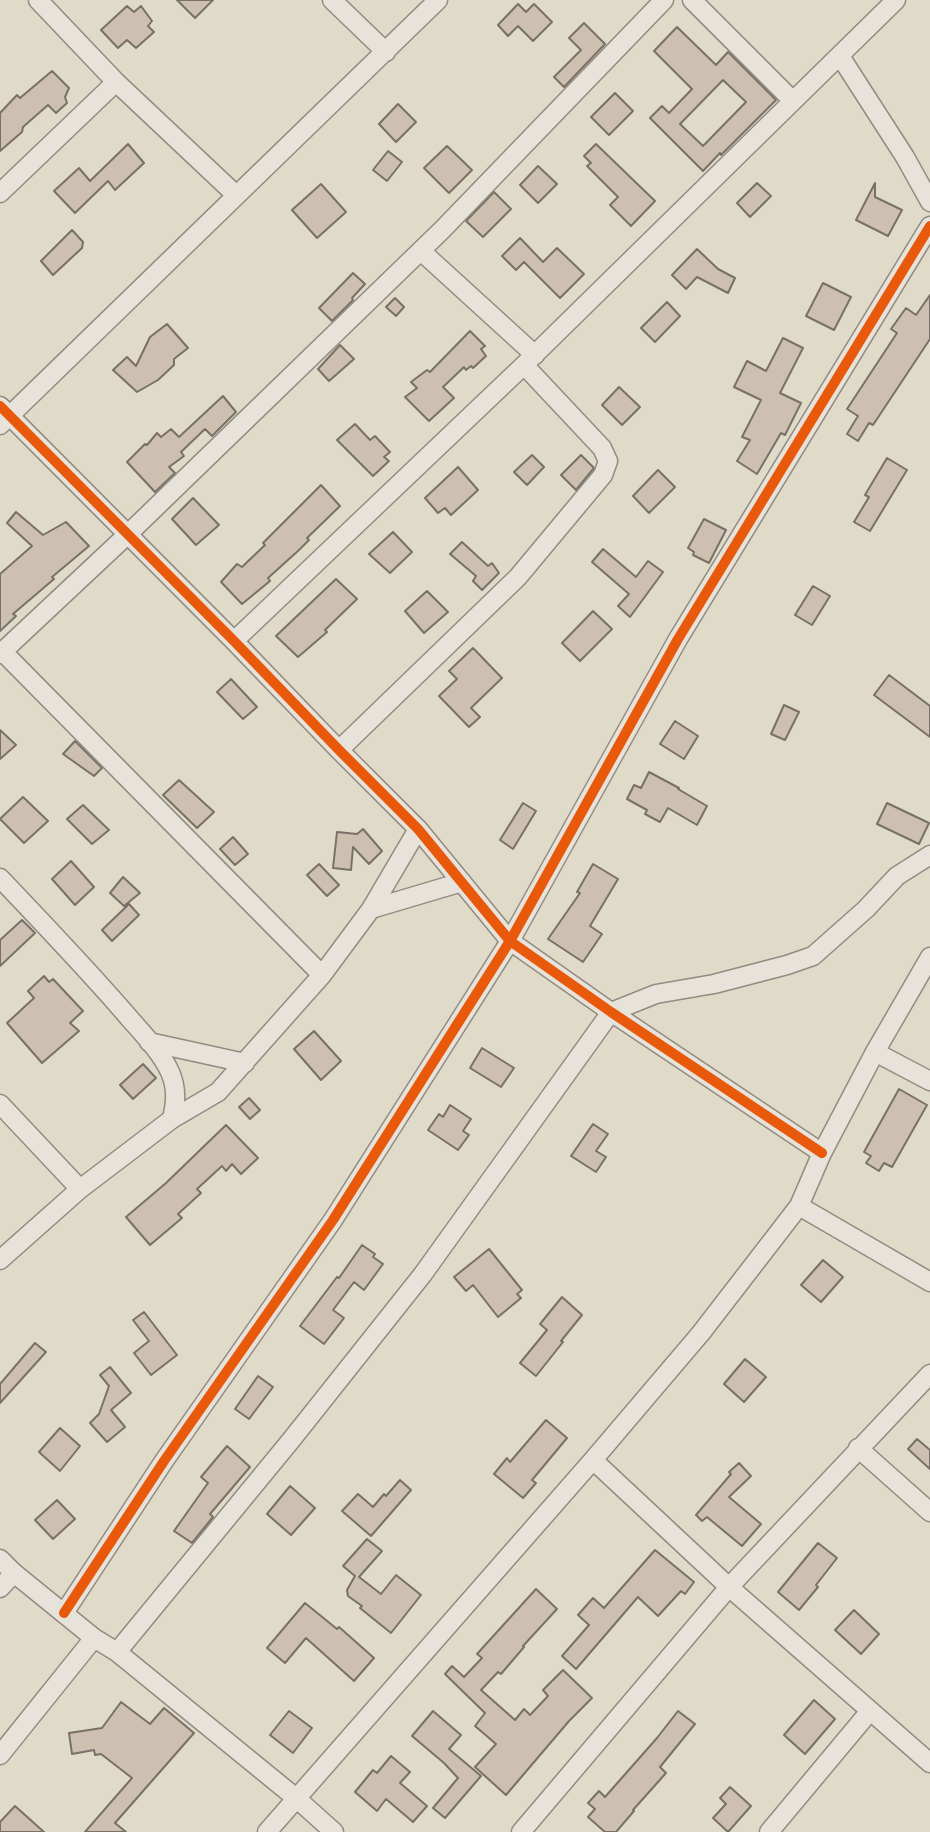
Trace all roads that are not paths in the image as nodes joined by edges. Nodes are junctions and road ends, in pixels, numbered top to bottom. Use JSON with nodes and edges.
{"nodes":[{"id":1,"x":38,"y":0,"type":"edge"},
{"id":2,"x":332,"y":0,"type":"edge"},
{"id":3,"x":438,"y":0,"type":"edge"},
{"id":4,"x":664,"y":0,"type":"edge"},
{"id":5,"x":692,"y":0,"type":"edge"},
{"id":6,"x":896,"y":0,"type":"edge"},
{"id":7,"x":386,"y":52,"type":"junction"},
{"id":8,"x":840,"y":56,"type":"junction"},
{"id":9,"x":116,"y":82,"type":"junction"},
{"id":10,"x":793,"y":101,"type":"junction"},
{"id":11,"x":0,"y":193,"type":"edge"},
{"id":12,"x":236,"y":195,"type":"junction"},
{"id":13,"x":930,"y":202,"type":"edge"},
{"id":14,"x":930,"y":226,"type":"edge"},
{"id":15,"x":421,"y":251,"type":"junction"},
{"id":16,"x":529,"y":360,"type":"junction"},
{"id":17,"x":3,"y":416,"type":"edge"},
{"id":18,"x":128,"y":535,"type":"junction"},
{"id":19,"x":234,"y":641,"type":"junction"},
{"id":20,"x":1,"y":653,"type":"edge"},
{"id":21,"x":339,"y":750,"type":"junction"},
{"id":22,"x":418,"y":829,"type":"junction"},
{"id":23,"x":930,"y":855,"type":"edge"},
{"id":24,"x":0,"y":878,"type":"edge"},
{"id":25,"x":462,"y":882,"type":"junction"},
{"id":26,"x":370,"y":909,"type":"junction"},
{"id":27,"x":510,"y":941,"type":"junction"},
{"id":28,"x":930,"y":957,"type":"edge"},
{"id":29,"x":322,"y":975,"type":"junction"},
{"id":30,"x":611,"y":1012,"type":"junction"},
{"id":31,"x":149,"y":1042,"type":"junction"},
{"id":32,"x":875,"y":1052,"type":"junction"},
{"id":33,"x":245,"y":1063,"type":"junction"},
{"id":34,"x":930,"y":1081,"type":"edge"},
{"id":35,"x":0,"y":1104,"type":"edge"},
{"id":36,"x":172,"y":1119,"type":"junction"},
{"id":37,"x":822,"y":1153,"type":"junction"},
{"id":38,"x":80,"y":1189,"type":"junction"},
{"id":39,"x":799,"y":1206,"type":"junction"},
{"id":40,"x":0,"y":1260,"type":"edge"},
{"id":41,"x":930,"y":1282,"type":"edge"},
{"id":42,"x":930,"y":1374,"type":"edge"},
{"id":43,"x":858,"y":1448,"type":"junction"},
{"id":44,"x":593,"y":1460,"type":"junction"},
{"id":45,"x":930,"y":1512,"type":"edge"},
{"id":46,"x":0,"y":1559,"type":"edge"},
{"id":47,"x":14,"y":1573,"type":"junction"},
{"id":48,"x":729,"y":1587,"type":"junction"},
{"id":49,"x":0,"y":1588,"type":"edge"},
{"id":50,"x":64,"y":1613,"type":"junction"},
{"id":51,"x":94,"y":1637,"type":"junction"},
{"id":52,"x":117,"y":1652,"type":"junction"},
{"id":53,"x":870,"y":1711,"type":"junction"},
{"id":54,"x":0,"y":1755,"type":"edge"},
{"id":55,"x":930,"y":1763,"type":"edge"},
{"id":56,"x":296,"y":1798,"type":"junction"},
{"id":57,"x":267,"y":1832,"type":"edge"},
{"id":58,"x":334,"y":1832,"type":"edge"},
{"id":59,"x":521,"y":1832,"type":"edge"},
{"id":60,"x":769,"y":1832,"type":"edge"}],
"edges":[{"from":1,"to":9,"type":"street"},
{"from":2,"to":7,"type":"street"},
{"from":3,"to":7,"type":"street"},
{"from":4,"to":15,"type":"street"},
{"from":5,"to":10,"type":"street"},
{"from":6,"to":8,"type":"street"},
{"from":7,"to":12,"type":"street"},
{"from":8,"to":10,"type":"street"},
{"from":8,"to":13,"type":"street"},
{"from":9,"to":11,"type":"street"},
{"from":9,"to":12,"type":"street"},
{"from":10,"to":16,"type":"street"},
{"from":12,"to":17,"type":"street"},
{"from":14,"to":27,"type":"street"},
{"from":15,"to":16,"type":"street"},
{"from":15,"to":18,"type":"street"},
{"from":16,"to":19,"type":"street"},
{"from":16,"to":21,"type":"street"},
{"from":17,"to":18,"type":"street"},
{"from":18,"to":19,"type":"street"},
{"from":18,"to":20,"type":"street"},
{"from":19,"to":21,"type":"street"},
{"from":20,"to":29,"type":"street"},
{"from":21,"to":22,"type":"street"},
{"from":22,"to":25,"type":"street"},
{"from":22,"to":26,"type":"street"},
{"from":23,"to":30,"type":"street"},
{"from":24,"to":31,"type":"street"},
{"from":25,"to":26,"type":"street"},
{"from":25,"to":27,"type":"street"},
{"from":26,"to":29,"type":"street"},
{"from":27,"to":30,"type":"street"},
{"from":27,"to":50,"type":"street"},
{"from":28,"to":32,"type":"street"},
{"from":29,"to":33,"type":"street"},
{"from":30,"to":37,"type":"street"},
{"from":30,"to":52,"type":"street"},
{"from":31,"to":33,"type":"street"},
{"from":31,"to":36,"type":"street"},
{"from":32,"to":34,"type":"street"},
{"from":32,"to":37,"type":"street"},
{"from":33,"to":36,"type":"street"},
{"from":35,"to":38,"type":"street"},
{"from":36,"to":38,"type":"street"},
{"from":37,"to":39,"type":"street"},
{"from":38,"to":40,"type":"street"},
{"from":39,"to":41,"type":"street"},
{"from":39,"to":44,"type":"street"},
{"from":42,"to":43,"type":"street"},
{"from":43,"to":45,"type":"street"},
{"from":43,"to":48,"type":"street"},
{"from":44,"to":48,"type":"street"},
{"from":44,"to":56,"type":"street"},
{"from":46,"to":47,"type":"street"},
{"from":47,"to":49,"type":"street"},
{"from":47,"to":50,"type":"street"},
{"from":48,"to":53,"type":"street"},
{"from":48,"to":59,"type":"street"},
{"from":50,"to":51,"type":"street"},
{"from":51,"to":52,"type":"street"},
{"from":51,"to":54,"type":"street"},
{"from":52,"to":56,"type":"street"},
{"from":53,"to":55,"type":"street"},
{"from":53,"to":60,"type":"street"},
{"from":56,"to":57,"type":"street"},
{"from":56,"to":58,"type":"street"}]}
